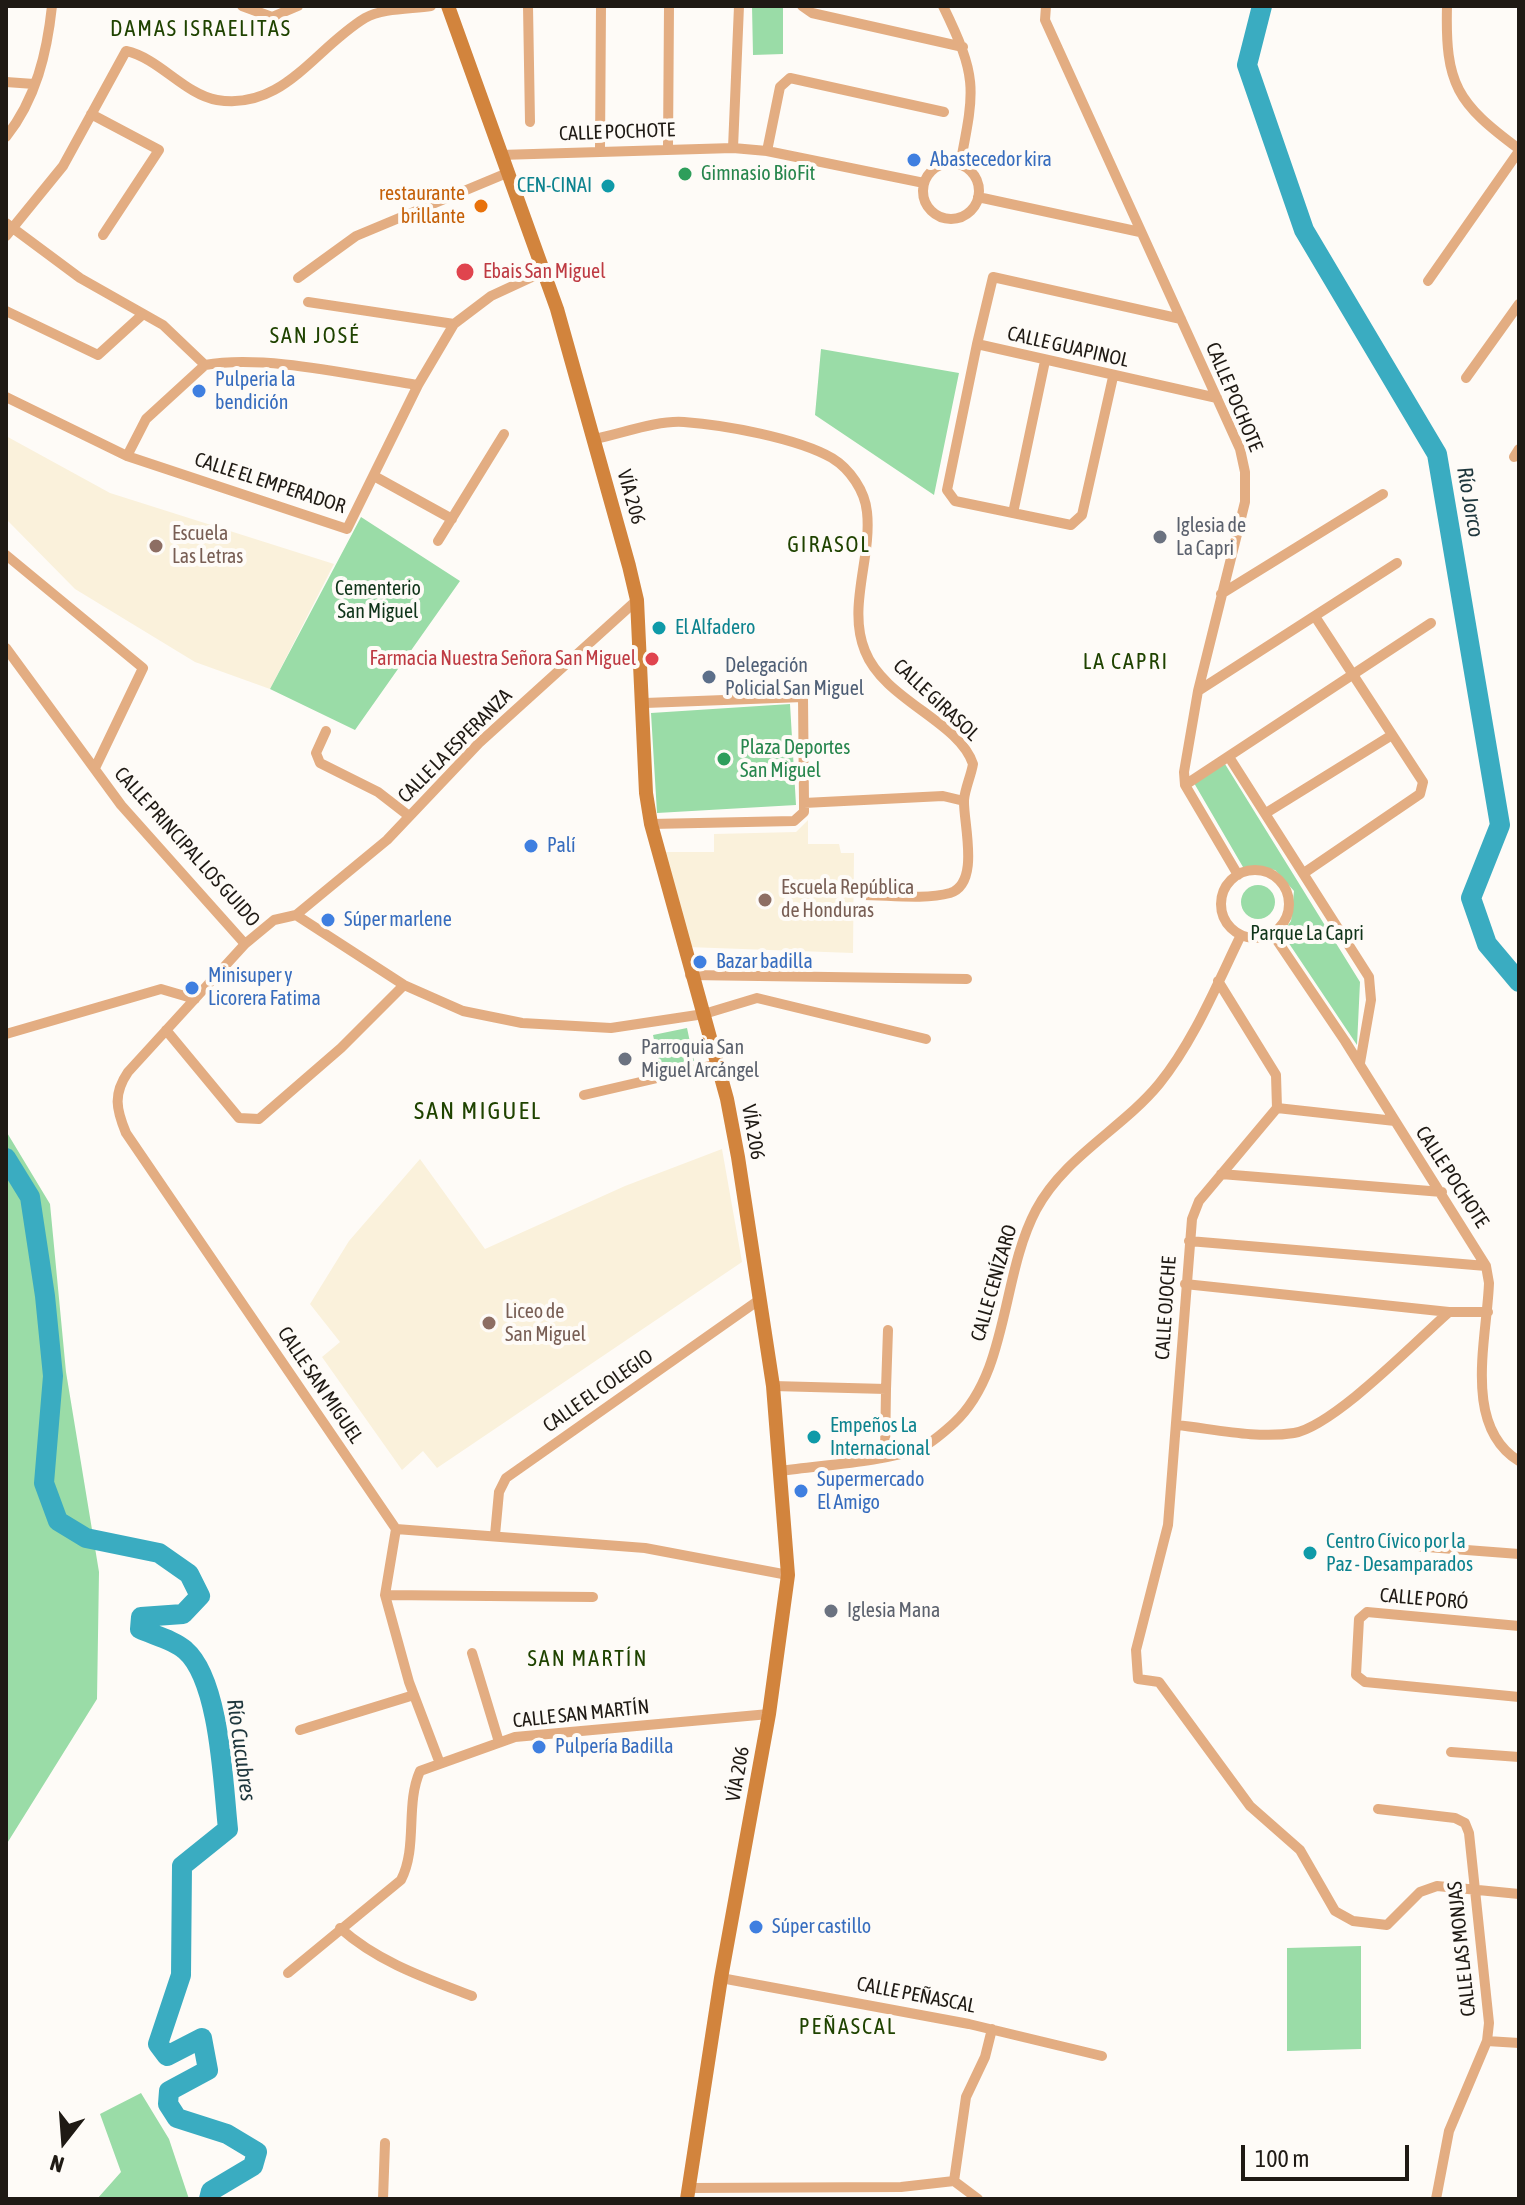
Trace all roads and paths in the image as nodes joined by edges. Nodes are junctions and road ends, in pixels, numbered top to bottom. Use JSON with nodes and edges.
{"nodes":[{"id":1,"x":52,"y":6,"type":"edge"},
{"id":2,"x":242,"y":6,"type":"edge"},
{"id":3,"x":298,"y":6,"type":"edge"},
{"id":4,"x":431,"y":6,"type":"edge"},
{"id":5,"x":448,"y":6,"type":"edge"},
{"id":6,"x":528,"y":6,"type":"edge"},
{"id":7,"x":601,"y":6,"type":"edge"},
{"id":8,"x":669,"y":6,"type":"edge"},
{"id":9,"x":739,"y":6,"type":"edge"},
{"id":10,"x":802,"y":6,"type":"edge"},
{"id":11,"x":943,"y":6,"type":"edge"},
{"id":12,"x":1046,"y":6,"type":"edge"},
{"id":13,"x":1447,"y":6,"type":"edge"},
{"id":14,"x":963,"y":47,"type":"junction"},
{"id":15,"x":6,"y":82,"type":"edge"},
{"id":16,"x":34,"y":84,"type":"junction"},
{"id":17,"x":944,"y":112,"type":"dead end"},
{"id":18,"x":91,"y":114,"type":"junction"},
{"id":19,"x":530,"y":122,"type":"dead end"},
{"id":20,"x":6,"y":137,"type":"edge"},
{"id":21,"x":668,"y":148,"type":"junction"},
{"id":22,"x":733,"y":148,"type":"junction"},
{"id":23,"x":600,"y":149,"type":"junction"},
{"id":24,"x":1519,"y":150,"type":"edge"},
{"id":25,"x":767,"y":151,"type":"junction"},
{"id":26,"x":500,"y":155,"type":"junction"},
{"id":27,"x":960,"y":165,"type":"junction"},
{"id":28,"x":507,"y":173,"type":"junction"},
{"id":29,"x":924,"y":183,"type":"junction"},
{"id":30,"x":978,"y":197,"type":"junction"},
{"id":31,"x":8,"y":229,"type":"edge"},
{"id":32,"x":1140,"y":232,"type":"junction"},
{"id":33,"x":103,"y":235,"type":"dead end"},
{"id":34,"x":545,"y":271,"type":"junction"},
{"id":35,"x":298,"y":278,"type":"dead end"},
{"id":36,"x":1428,"y":281,"type":"dead end"},
{"id":37,"x":308,"y":302,"type":"dead end"},
{"id":38,"x":1519,"y":304,"type":"edge"},
{"id":39,"x":6,"y":311,"type":"edge"},
{"id":40,"x":142,"y":315,"type":"junction"},
{"id":41,"x":1181,"y":319,"type":"junction"},
{"id":42,"x":454,"y":324,"type":"junction"},
{"id":43,"x":977,"y":344,"type":"junction"},
{"id":44,"x":1045,"y":361,"type":"junction"},
{"id":45,"x":205,"y":365,"type":"junction"},
{"id":46,"x":1113,"y":377,"type":"junction"},
{"id":47,"x":1466,"y":378,"type":"dead end"},
{"id":48,"x":418,"y":385,"type":"junction"},
{"id":49,"x":6,"y":397,"type":"edge"},
{"id":50,"x":1217,"y":398,"type":"junction"},
{"id":51,"x":504,"y":434,"type":"dead end"},
{"id":52,"x":594,"y":439,"type":"junction"},
{"id":53,"x":127,"y":456,"type":"junction"},
{"id":54,"x":374,"y":476,"type":"junction"},
{"id":55,"x":1383,"y":494,"type":"dead end"},
{"id":56,"x":1013,"y":513,"type":"junction"},
{"id":57,"x":452,"y":519,"type":"junction"},
{"id":58,"x":438,"y":541,"type":"dead end"},
{"id":59,"x":6,"y":555,"type":"edge"},
{"id":60,"x":1397,"y":563,"type":"dead end"},
{"id":61,"x":1221,"y":594,"type":"junction"},
{"id":62,"x":637,"y":600,"type":"junction"},
{"id":63,"x":1316,"y":618,"type":"junction"},
{"id":64,"x":1431,"y":623,"type":"dead end"},
{"id":65,"x":6,"y":648,"type":"edge"},
{"id":66,"x":1354,"y":677,"type":"junction"},
{"id":67,"x":1198,"y":691,"type":"junction"},
{"id":68,"x":645,"y":703,"type":"junction"},
{"id":69,"x":326,"y":731,"type":"dead end"},
{"id":70,"x":1392,"y":735,"type":"junction"},
{"id":71,"x":1229,"y":757,"type":"junction"},
{"id":72,"x":95,"y":768,"type":"junction"},
{"id":73,"x":1185,"y":785,"type":"junction"},
{"id":74,"x":964,"y":801,"type":"junction"},
{"id":75,"x":804,"y":803,"type":"junction"},
{"id":76,"x":1266,"y":813,"type":"junction"},
{"id":77,"x":409,"y":816,"type":"junction"},
{"id":78,"x":651,"y":824,"type":"junction"},
{"id":79,"x":1304,"y":873,"type":"junction"},
{"id":80,"x":1238,"y":875,"type":"junction"},
{"id":81,"x":862,"y":895,"type":"dead end"},
{"id":82,"x":296,"y":915,"type":"junction"},
{"id":83,"x":1272,"y":933,"type":"junction"},
{"id":84,"x":1241,"y":935,"type":"junction"},
{"id":85,"x":245,"y":944,"type":"junction"},
{"id":86,"x":690,"y":975,"type":"junction"},
{"id":87,"x":967,"y":979,"type":"dead end"},
{"id":88,"x":1218,"y":981,"type":"junction"},
{"id":89,"x":404,"y":985,"type":"junction"},
{"id":90,"x":195,"y":999,"type":"junction"},
{"id":91,"x":704,"y":1014,"type":"junction"},
{"id":92,"x":166,"y":1030,"type":"junction"},
{"id":93,"x":6,"y":1034,"type":"edge"},
{"id":94,"x":926,"y":1039,"type":"dead end"},
{"id":95,"x":1360,"y":1063,"type":"junction"},
{"id":96,"x":718,"y":1064,"type":"junction"},
{"id":97,"x":584,"y":1095,"type":"dead end"},
{"id":98,"x":1277,"y":1108,"type":"junction"},
{"id":99,"x":1395,"y":1121,"type":"junction"},
{"id":100,"x":1221,"y":1174,"type":"junction"},
{"id":101,"x":1442,"y":1192,"type":"junction"},
{"id":102,"x":1189,"y":1241,"type":"junction"},
{"id":103,"x":1486,"y":1266,"type":"junction"},
{"id":104,"x":1185,"y":1284,"type":"junction"},
{"id":105,"x":759,"y":1300,"type":"junction"},
{"id":106,"x":1449,"y":1312,"type":"junction"},
{"id":107,"x":1488,"y":1312,"type":"junction"},
{"id":108,"x":888,"y":1330,"type":"dead end"},
{"id":109,"x":773,"y":1386,"type":"junction"},
{"id":110,"x":886,"y":1389,"type":"junction"},
{"id":111,"x":1177,"y":1425,"type":"junction"},
{"id":112,"x":885,"y":1455,"type":"junction"},
{"id":113,"x":1519,"y":1461,"type":"edge"},
{"id":114,"x":781,"y":1471,"type":"junction"},
{"id":115,"x":396,"y":1529,"type":"junction"},
{"id":116,"x":495,"y":1535,"type":"junction"},
{"id":117,"x":1414,"y":1546,"type":"dead end"},
{"id":118,"x":1519,"y":1554,"type":"edge"},
{"id":119,"x":788,"y":1575,"type":"junction"},
{"id":120,"x":385,"y":1595,"type":"junction"},
{"id":121,"x":593,"y":1597,"type":"dead end"},
{"id":122,"x":1519,"y":1626,"type":"edge"},
{"id":123,"x":472,"y":1653,"type":"dead end"},
{"id":124,"x":414,"y":1695,"type":"junction"},
{"id":125,"x":1519,"y":1697,"type":"edge"},
{"id":126,"x":769,"y":1714,"type":"junction"},
{"id":127,"x":300,"y":1730,"type":"dead end"},
{"id":128,"x":499,"y":1742,"type":"junction"},
{"id":129,"x":1451,"y":1752,"type":"dead end"},
{"id":130,"x":1519,"y":1757,"type":"edge"},
{"id":131,"x":439,"y":1761,"type":"junction"},
{"id":132,"x":1378,"y":1809,"type":"dead end"},
{"id":133,"x":1473,"y":1891,"type":"junction"},
{"id":134,"x":1519,"y":1894,"type":"edge"},
{"id":135,"x":340,"y":1928,"type":"junction"},
{"id":136,"x":288,"y":1973,"type":"dead end"},
{"id":137,"x":721,"y":1978,"type":"junction"},
{"id":138,"x":472,"y":1996,"type":"dead end"},
{"id":139,"x":992,"y":2029,"type":"junction"},
{"id":140,"x":1487,"y":2041,"type":"junction"},
{"id":141,"x":1519,"y":2043,"type":"edge"},
{"id":142,"x":1102,"y":2056,"type":"dead end"},
{"id":143,"x":385,"y":2143,"type":"dead end"},
{"id":144,"x":954,"y":2181,"type":"junction"},
{"id":145,"x":789,"y":2187,"type":"junction"},
{"id":146,"x":688,"y":2193,"type":"edge"},
{"id":147,"x":383,"y":2199,"type":"edge"},
{"id":148,"x":788,"y":2199,"type":"edge"},
{"id":149,"x":978,"y":2199,"type":"edge"},
{"id":150,"x":1436,"y":2199,"type":"edge"}],
"edges":[{"from":1,"to":16,"type":"street"},
{"from":2,"to":3,"type":"street"},
{"from":4,"to":18,"type":"street"},
{"from":5,"to":26,"type":"main road","name":"VÍA 206"},
{"from":6,"to":19,"type":"street"},
{"from":7,"to":23,"type":"street"},
{"from":8,"to":21,"type":"street"},
{"from":9,"to":22,"type":"street"},
{"from":10,"to":14,"type":"street"},
{"from":11,"to":14,"type":"street"},
{"from":12,"to":32,"type":"street","name":"CALLE POCHOTE"},
{"from":13,"to":24,"type":"street"},
{"from":14,"to":27,"type":"street"},
{"from":15,"to":16,"type":"street"},
{"from":16,"to":20,"type":"street"},
{"from":17,"to":25,"type":"street"},
{"from":18,"to":31,"type":"street"},
{"from":18,"to":33,"type":"street"},
{"from":21,"to":22,"type":"street","name":"CALLE POCHOTE"},
{"from":21,"to":23,"type":"street","name":"CALLE POCHOTE"},
{"from":22,"to":25,"type":"street","name":"CALLE POCHOTE"},
{"from":23,"to":26,"type":"street","name":"CALLE POCHOTE"},
{"from":24,"to":36,"type":"street"},
{"from":25,"to":29,"type":"street","name":"CALLE POCHOTE"},
{"from":26,"to":28,"type":"main road","name":"VÍA 206"},
{"from":27,"to":29,"type":"street"},
{"from":27,"to":30,"type":"street"},
{"from":28,"to":34,"type":"main road","name":"VÍA 206"},
{"from":28,"to":35,"type":"street"},
{"from":29,"to":30,"type":"street"},
{"from":30,"to":32,"type":"street"},
{"from":31,"to":40,"type":"street"},
{"from":32,"to":41,"type":"street","name":"CALLE POCHOTE"},
{"from":34,"to":42,"type":"street","name":"CALLE EL EMPERADOR"},
{"from":34,"to":52,"type":"main road","name":"VÍA 206"},
{"from":37,"to":42,"type":"street"},
{"from":38,"to":47,"type":"street"},
{"from":39,"to":40,"type":"street"},
{"from":40,"to":45,"type":"street"},
{"from":41,"to":43,"type":"street","name":"CALLE GUAPINOL"},
{"from":41,"to":50,"type":"street","name":"CALLE POCHOTE"},
{"from":42,"to":48,"type":"street","name":"CALLE EL EMPERADOR"},
{"from":43,"to":44,"type":"street","name":"CALLE GUAPINOL"},
{"from":43,"to":56,"type":"street"},
{"from":44,"to":46,"type":"street","name":"CALLE GUAPINOL"},
{"from":44,"to":56,"type":"street"},
{"from":45,"to":48,"type":"street"},
{"from":45,"to":53,"type":"street"},
{"from":46,"to":50,"type":"street","name":"CALLE GUAPINOL"},
{"from":46,"to":56,"type":"street"},
{"from":48,"to":54,"type":"street","name":"CALLE EL EMPERADOR"},
{"from":49,"to":53,"type":"street","name":"CALLE EL EMPERADOR"},
{"from":50,"to":61,"type":"street","name":"CALLE POCHOTE"},
{"from":51,"to":57,"type":"street"},
{"from":52,"to":62,"type":"main road","name":"VÍA 206"},
{"from":52,"to":74,"type":"street","name":"CALLE GIRASOL"},
{"from":53,"to":54,"type":"street","name":"CALLE EL EMPERADOR"},
{"from":54,"to":57,"type":"street"},
{"from":55,"to":61,"type":"street"},
{"from":57,"to":58,"type":"street"},
{"from":59,"to":72,"type":"street"},
{"from":60,"to":63,"type":"street"},
{"from":61,"to":67,"type":"street","name":"CALLE POCHOTE"},
{"from":62,"to":68,"type":"main road","name":"VÍA 206"},
{"from":62,"to":77,"type":"street","name":"CALLE LA ESPERANZA"},
{"from":63,"to":66,"type":"street"},
{"from":63,"to":67,"type":"street"},
{"from":64,"to":66,"type":"street"},
{"from":65,"to":72,"type":"street","name":"CALLE PRINCIPAL LOS GUIDO"},
{"from":66,"to":70,"type":"street"},
{"from":66,"to":71,"type":"street"},
{"from":67,"to":73,"type":"street","name":"CALLE POCHOTE"},
{"from":68,"to":75,"type":"street"},
{"from":68,"to":78,"type":"main road","name":"VÍA 206"},
{"from":69,"to":77,"type":"street"},
{"from":70,"to":76,"type":"street"},
{"from":70,"to":79,"type":"street"},
{"from":71,"to":73,"type":"street"},
{"from":71,"to":76,"type":"street"},
{"from":72,"to":85,"type":"street","name":"CALLE PRINCIPAL LOS GUIDO"},
{"from":73,"to":80,"type":"street"},
{"from":74,"to":75,"type":"street"},
{"from":74,"to":81,"type":"street","name":"CALLE GIRASOL"},
{"from":75,"to":78,"type":"street"},
{"from":76,"to":79,"type":"street"},
{"from":77,"to":82,"type":"street","name":"CALLE LA ESPERANZA"},
{"from":78,"to":86,"type":"main road","name":"VÍA 206"},
{"from":79,"to":95,"type":"street"},
{"from":80,"to":83,"type":"street"},
{"from":80,"to":84,"type":"street"},
{"from":82,"to":85,"type":"street","name":"CALLE PRINCIPAL LOS GUIDO"},
{"from":82,"to":89,"type":"street"},
{"from":83,"to":84,"type":"street"},
{"from":83,"to":95,"type":"street","name":"CALLE POCHOTE"},
{"from":84,"to":88,"type":"street","name":"CALLE CENÍZARO"},
{"from":85,"to":90,"type":"street","name":"CALLE SAN MIGUEL"},
{"from":86,"to":87,"type":"street"},
{"from":86,"to":91,"type":"main road","name":"VÍA 206"},
{"from":88,"to":98,"type":"street"},
{"from":88,"to":112,"type":"street","name":"CALLE CENÍZARO"},
{"from":89,"to":91,"type":"street"},
{"from":89,"to":92,"type":"street"},
{"from":90,"to":92,"type":"street","name":"CALLE SAN MIGUEL"},
{"from":90,"to":93,"type":"street"},
{"from":91,"to":94,"type":"street"},
{"from":91,"to":96,"type":"main road","name":"VÍA 206"},
{"from":92,"to":115,"type":"street","name":"CALLE SAN MIGUEL"},
{"from":95,"to":99,"type":"street","name":"CALLE POCHOTE"},
{"from":96,"to":97,"type":"street"},
{"from":96,"to":105,"type":"main road","name":"VÍA 206"},
{"from":98,"to":99,"type":"street"},
{"from":98,"to":100,"type":"street","name":"CALLE OJOCHE"},
{"from":99,"to":101,"type":"street","name":"CALLE POCHOTE"},
{"from":100,"to":101,"type":"street"},
{"from":100,"to":102,"type":"street","name":"CALLE OJOCHE"},
{"from":101,"to":103,"type":"street","name":"CALLE POCHOTE"},
{"from":102,"to":103,"type":"street"},
{"from":102,"to":104,"type":"street","name":"CALLE OJOCHE"},
{"from":103,"to":107,"type":"street","name":"CALLE POCHOTE"},
{"from":104,"to":106,"type":"street"},
{"from":104,"to":111,"type":"street","name":"CALLE OJOCHE"},
{"from":105,"to":109,"type":"main road","name":"VÍA 206"},
{"from":105,"to":116,"type":"street","name":"CALLE EL COLEGIO"},
{"from":106,"to":107,"type":"street"},
{"from":106,"to":111,"type":"street"},
{"from":107,"to":113,"type":"street","name":"CALLE POCHOTE"},
{"from":108,"to":110,"type":"street"},
{"from":109,"to":110,"type":"street"},
{"from":109,"to":114,"type":"main road","name":"VÍA 206"},
{"from":110,"to":112,"type":"street"},
{"from":111,"to":133,"type":"street","name":"CALLE OJOCHE"},
{"from":112,"to":114,"type":"street","name":"CALLE CENÍZARO"},
{"from":114,"to":119,"type":"main road","name":"VÍA 206"},
{"from":115,"to":116,"type":"street"},
{"from":115,"to":120,"type":"street"},
{"from":116,"to":119,"type":"street"},
{"from":117,"to":118,"type":"street"},
{"from":119,"to":126,"type":"main road","name":"VÍA 206"},
{"from":120,"to":121,"type":"street"},
{"from":120,"to":124,"type":"street"},
{"from":122,"to":125,"type":"street","name":"CALLE PORÓ"},
{"from":123,"to":128,"type":"street"},
{"from":124,"to":127,"type":"street"},
{"from":124,"to":131,"type":"street"},
{"from":126,"to":128,"type":"street","name":"CALLE SAN MARTÍN"},
{"from":126,"to":137,"type":"main road","name":"VÍA 206"},
{"from":128,"to":131,"type":"street","name":"CALLE SAN MARTÍN"},
{"from":129,"to":130,"type":"street"},
{"from":131,"to":135,"type":"street","name":"CALLE SAN MARTÍN"},
{"from":132,"to":133,"type":"street","name":"CALLE LAS MONJAS"},
{"from":133,"to":134,"type":"street"},
{"from":133,"to":140,"type":"street","name":"CALLE LAS MONJAS"},
{"from":135,"to":136,"type":"street","name":"CALLE SAN MARTÍN"},
{"from":135,"to":138,"type":"street"},
{"from":137,"to":139,"type":"street","name":"CALLE PEÑASCAL"},
{"from":137,"to":146,"type":"main road","name":"VÍA 206"},
{"from":139,"to":142,"type":"street","name":"CALLE PEÑASCAL"},
{"from":139,"to":144,"type":"street"},
{"from":140,"to":141,"type":"street"},
{"from":140,"to":150,"type":"street","name":"CALLE LAS MONJAS"},
{"from":143,"to":147,"type":"street"},
{"from":144,"to":145,"type":"street"},
{"from":144,"to":149,"type":"street"},
{"from":145,"to":146,"type":"street"},
{"from":145,"to":148,"type":"street"}]}
